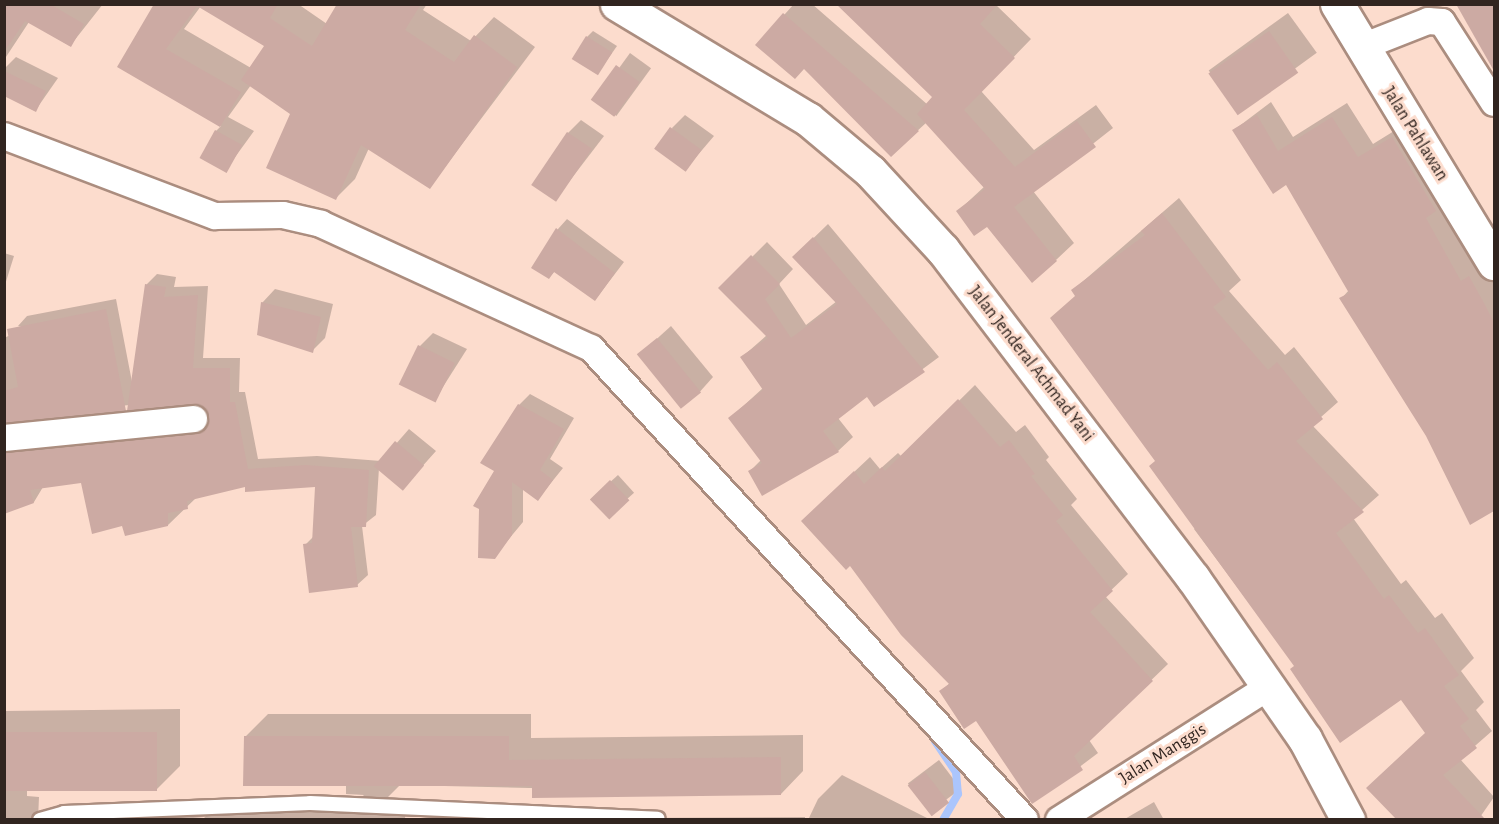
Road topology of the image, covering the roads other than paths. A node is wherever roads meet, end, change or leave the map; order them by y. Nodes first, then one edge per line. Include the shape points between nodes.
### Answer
1 (617, 4) edge
2 (1338, 4) edge
3 (1362, 47) junction
4 (1494, 103) edge
5 (4, 136) edge
6 (1494, 263) edge
7 (194, 419) dead end
8 (4, 438) edge
9 (1267, 688) junction
10 (40, 819) edge
11 (658, 819) edge
12 (1025, 819) edge
13 (1059, 819) edge
14 (1348, 819) edge

1 - 9 main road, Jalan Jenderal Achmad Yani via 808,119 870,171 943,250 1119,476
2 - 3 main road, Jalan Pahlawan
3 - 4 street via 1428,21 1442,22
3 - 6 main road, Jalan Pahlawan
5 - 12 street via 214,216 283,215 321,224 591,348
7 - 8 street
9 - 13 street, Jalan Manggis
9 - 14 main road, Jalan Jenderal Achmad Yani via 1305,738
10 - 11 lane via 64,813 310,803

